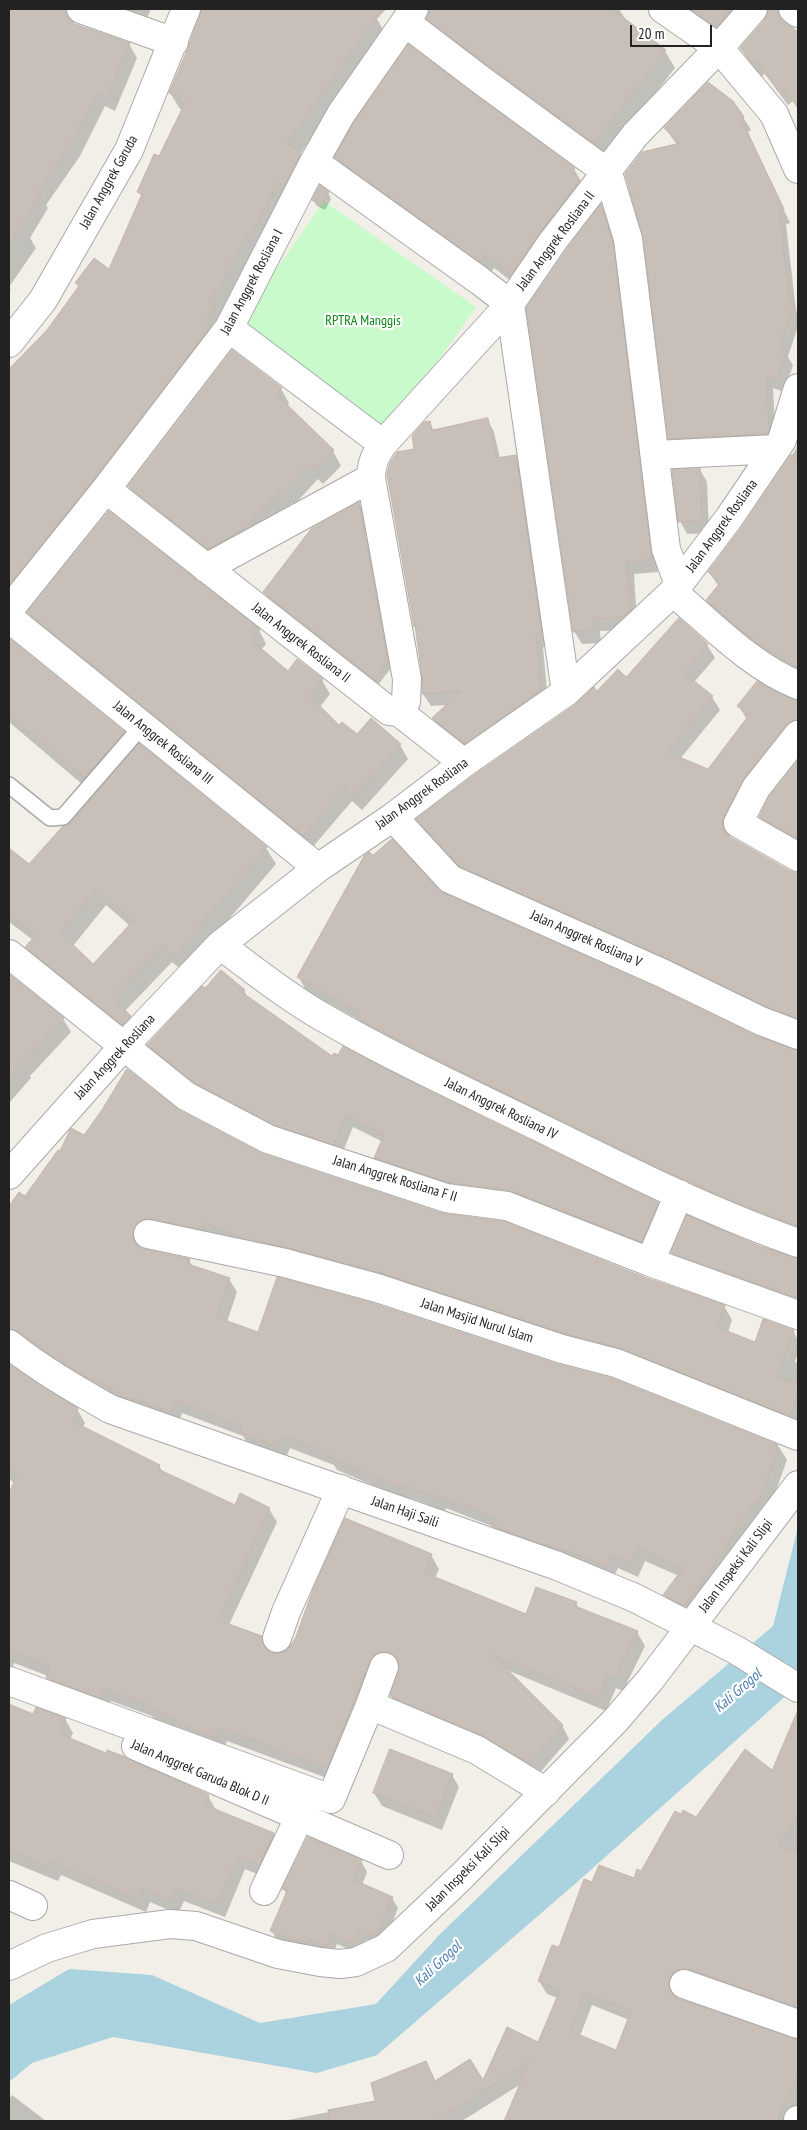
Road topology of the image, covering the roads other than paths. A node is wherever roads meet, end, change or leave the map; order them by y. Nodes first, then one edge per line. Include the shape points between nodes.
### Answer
1 (81, 9) edge
2 (186, 9) edge
3 (664, 9) edge
4 (753, 9) edge
5 (793, 9) edge
6 (798, 13) edge
7 (410, 15) edge
8 (174, 42) junction
9 (719, 48) junction
10 (314, 162) junction
11 (798, 169) edge
12 (608, 173) junction
13 (510, 304) junction
14 (229, 328) junction
15 (9, 343) edge
16 (798, 388) edge
17 (383, 444) junction
18 (785, 445) edge
19 (656, 455) junction
20 (371, 478) junction
21 (106, 489) junction
22 (206, 568) junction
23 (676, 588) junction
24 (9, 610) edge
25 (9, 618) edge
26 (798, 685) edge
27 (566, 692) junction
28 (399, 712) junction
29 (142, 726) junction
30 (798, 735) edge
31 (464, 763) junction
32 (9, 785) edge
33 (393, 817) junction
34 (798, 856) edge
35 (318, 868) junction
36 (220, 945) junction
37 (9, 954) edge
38 (798, 1035) edge
39 (123, 1047) junction
40 (9, 1175) edge
41 (679, 1194) junction
42 (148, 1234) dead end
43 (798, 1243) edge
44 (650, 1262) junction
45 (798, 1315) edge
46 (9, 1344) edge
47 (798, 1436) edge
48 (798, 1485) edge
49 (341, 1489) junction
50 (691, 1626) junction
51 (277, 1638) dead end
52 (384, 1667) dead end
53 (9, 1681) edge
54 (798, 1688) edge
55 (9, 1696) edge
56 (370, 1705) junction
57 (546, 1792) junction
58 (300, 1816) junction
59 (389, 1855) dead end
60 (264, 1891) dead end
61 (9, 1966) edge
62 (684, 1984) dead end
63 (798, 2024) edge

1 - 8 street
2 - 8 street, Jalan Anggrek Garuda
3 - 9 street
4 - 9 street, Jalan Anggrek Rosliana II
5 - 6 street
7 - 10 street, Jalan Anggrek Rosliana I via 342,114
7 - 12 street via 481,80
8 - 15 street, Jalan Anggrek Garuda via 129,150 43,300
9 - 11 street via 774,114
9 - 12 street, Jalan Anggrek Rosliana II via 635,135
10 - 13 street
10 - 14 street, Jalan Anggrek Rosliana I
12 - 13 street, Jalan Anggrek Rosliana II via 553,241
12 - 19 street via 628,239
13 - 17 street, Jalan Anggrek Rosliana II
13 - 27 street
14 - 17 street
14 - 21 street, Jalan Anggrek Rosliana I
16 - 18 street, Jalan Anggrek Rosliana
17 - 20 street, Jalan Anggrek Rosliana II via 371,466
18 - 19 street
18 - 23 street, Jalan Anggrek Rosliana
19 - 23 street via 666,549
20 - 22 street
20 - 28 street, Jalan Anggrek Rosliana II via 407,679 406,702
21 - 22 street, Jalan Anggrek Rosliana II
21 - 24 street, Jalan Anggrek Rosliana I
22 - 28 street, Jalan Anggrek Rosliana II via 389,712
23 - 26 street via 726,637 773,673
23 - 27 street, Jalan Anggrek Rosliana
25 - 29 street, Jalan Anggrek Rosliana III
27 - 31 street, Jalan Anggrek Rosliana
28 - 31 street, Jalan Anggrek Rosliana II
29 - 32 lane via 63,817 50,818
29 - 35 street, Jalan Anggrek Rosliana III
30 - 34 street via 756,788 738,822
31 - 33 street, Jalan Anggrek Rosliana
33 - 35 street, Jalan Anggrek Rosliana
33 - 38 street, Jalan Anggrek Rosliana V via 450,879
35 - 36 street, Jalan Anggrek Rosliana
36 - 39 street, Jalan Anggrek Rosliana
36 - 41 street, Jalan Anggrek Rosliana IV via 325,1019
37 - 39 street, Jalan Anggrek Rosliana F II
39 - 40 street, Jalan Anggrek Rosliana
39 - 44 street, Jalan Anggrek Rosliana F II via 186,1096 268,1139 446,1198 507,1206
41 - 43 street, Jalan Anggrek Rosliana IV
41 - 44 street
42 - 47 street, Jalan Masjid Nurul Islam via 285,1263 377,1288 562,1349 616,1363
44 - 45 street, Jalan Anggrek Rosliana F II
46 - 49 street, Jalan Haji Saili via 24,1357 110,1409
48 - 50 street, Jalan Inspeksi Kali Slipi
49 - 50 street, Jalan Haji Saili via 555,1565 635,1598
49 - 51 street
50 - 54 street, Jalan Haji Saili
50 - 57 street, Jalan Inspeksi Kali Slipi via 615,1721
52 - 56 street
53 - 56 street via 330,1799
55 - 58 street, Jalan Anggrek Garuda Blok D II via 99,1730
56 - 57 street via 477,1750
57 - 61 street, Jalan Inspeksi Kali Slipi via 386,1948 356,1962 320,1962 278,1954 196,1926 170,1924 93,1934 47,1948
58 - 59 street, Jalan Anggrek Garuda Blok D II
58 - 60 street
62 - 63 street

